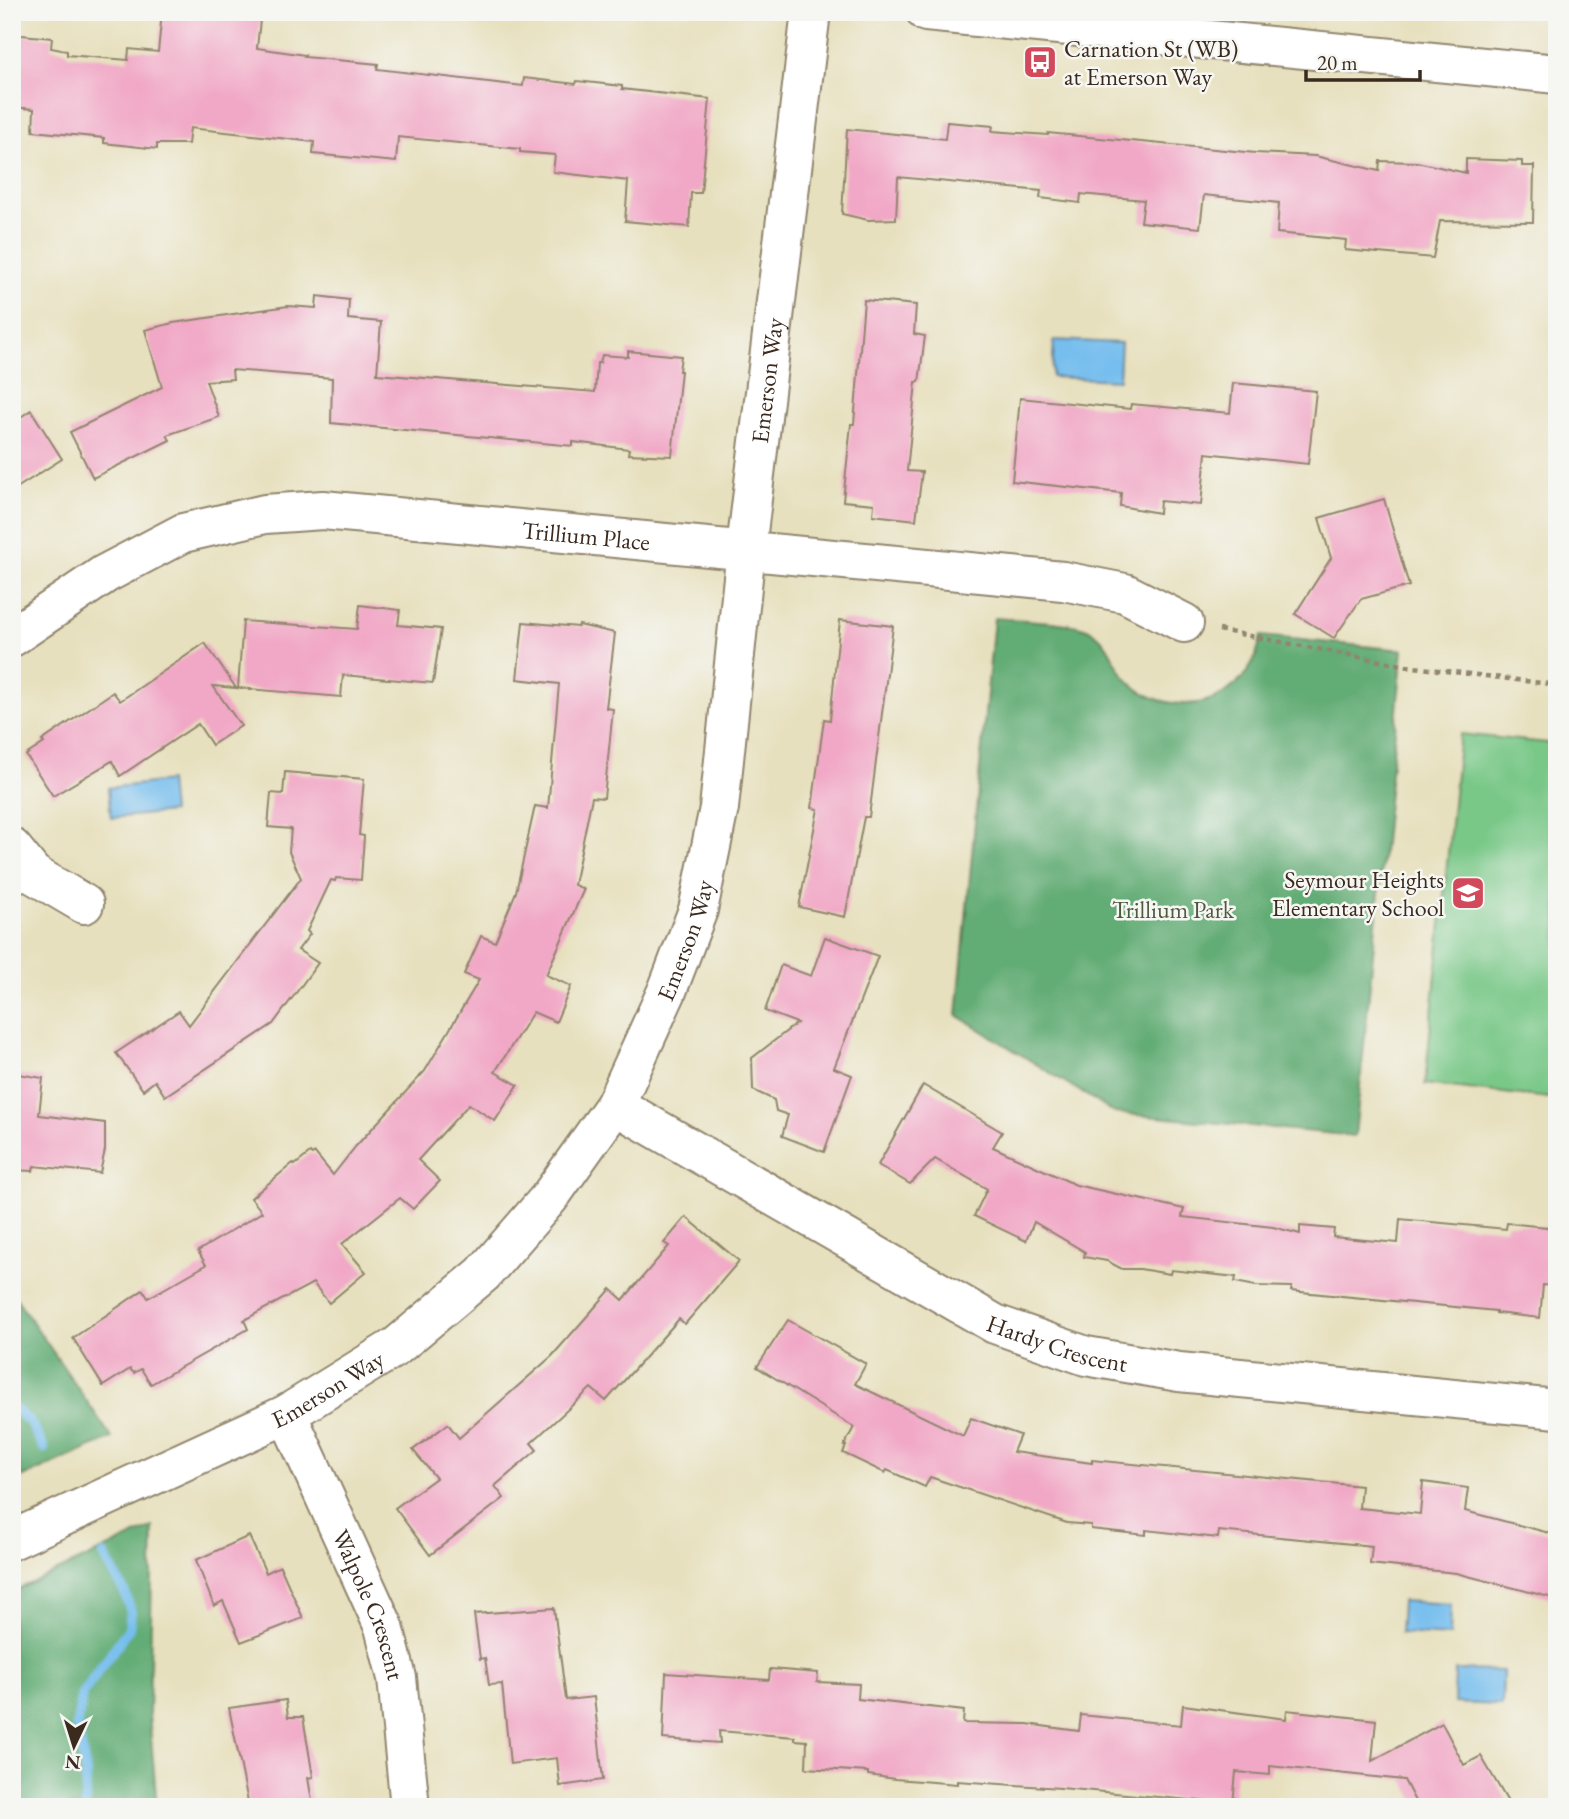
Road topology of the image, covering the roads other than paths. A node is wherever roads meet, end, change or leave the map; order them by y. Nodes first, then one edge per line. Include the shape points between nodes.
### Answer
1 (811, 12) edge
2 (926, 12) edge
3 (1557, 74) edge
4 (746, 549) junction
5 (1184, 623) road end
6 (12, 637) edge
7 (12, 848) edge
8 (84, 904) dead end
9 (615, 1105) junction
10 (1557, 1409) edge
11 (287, 1414) junction
12 (12, 1540) edge
13 (410, 1807) edge

1 - 4 street, Emerson Way
2 - 3 street
4 - 5 street, Trillium Place via 1063,581 1125,593
4 - 6 street, Trillium Place via 323,510 265,514 183,533 105,574
4 - 9 street, Emerson Way via 719,808 698,910
7 - 8 street via 33,874
9 - 10 street, Hardy Crescent via 995,1324 1086,1356 1179,1372
9 - 11 street, Emerson Way via 549,1198 482,1274 397,1346
11 - 12 street, Emerson Way
11 - 13 street, Walpole Crescent via 384,1627 397,1678

